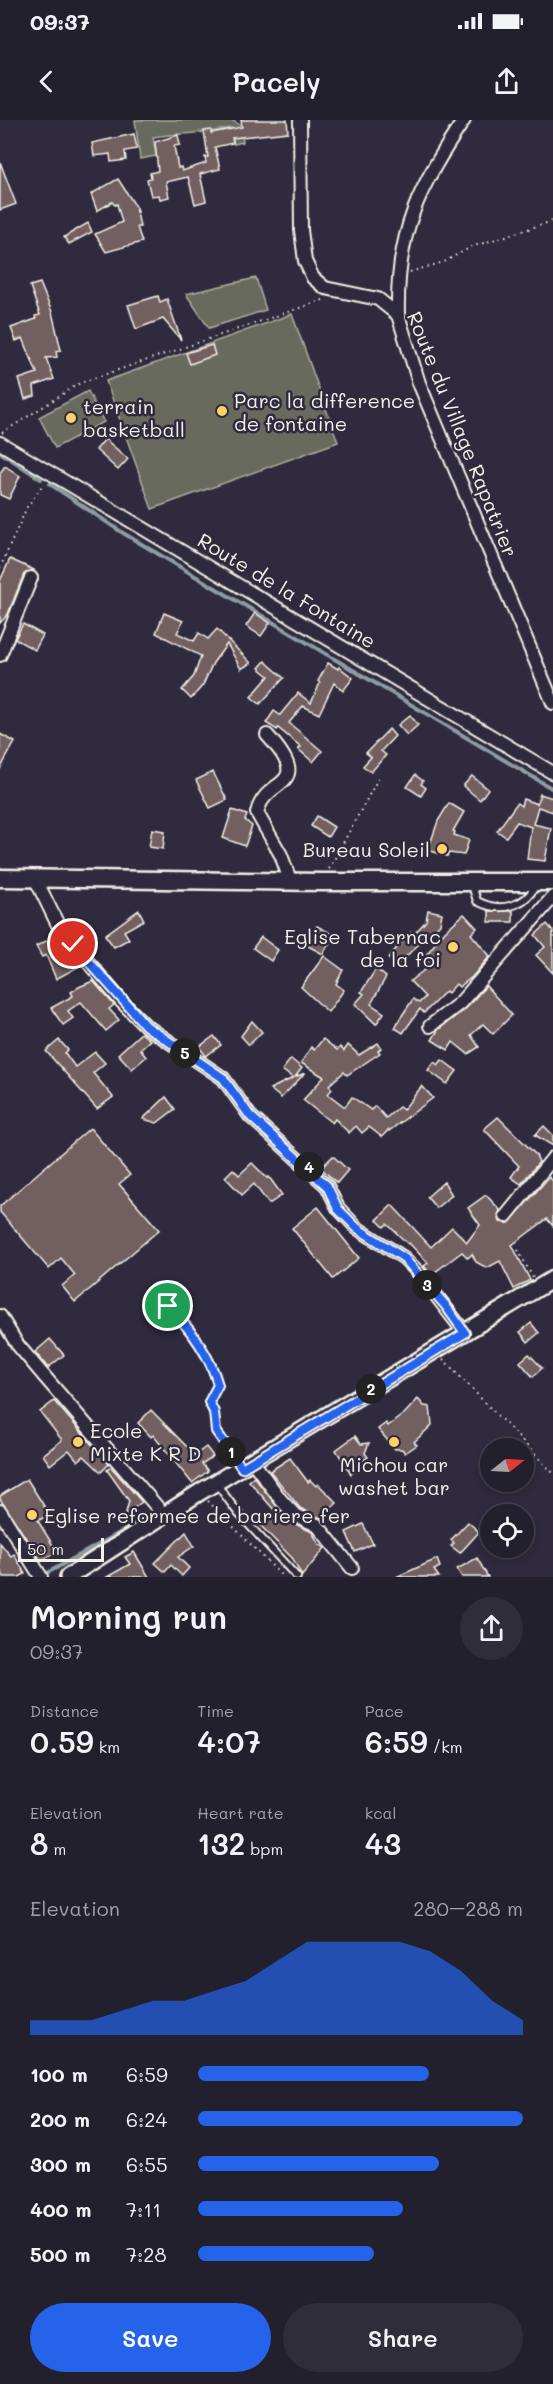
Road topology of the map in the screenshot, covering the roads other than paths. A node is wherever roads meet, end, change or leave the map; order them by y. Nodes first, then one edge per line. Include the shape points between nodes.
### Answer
1 (300, 120) edge
2 (464, 120) edge
3 (398, 315) junction
4 (0, 443) edge
5 (31, 578) dead end
6 (0, 655) edge
7 (553, 703) edge
8 (267, 735) dead end
9 (553, 773) edge
10 (0, 878) edge
11 (36, 878) junction
12 (290, 880) junction
13 (471, 882) junction
14 (545, 882) edge
15 (553, 897) edge
16 (430, 1026) dead end
17 (553, 1158) edge
18 (506, 1216) dead end
19 (553, 1279) edge
20 (0, 1316) edge
21 (465, 1333) junction
22 (248, 1465) junction
23 (216, 1483) junction
24 (0, 1511) edge
25 (164, 1515) junction
26 (352, 1568) dead end
27 (40, 1577) edge
28 (68, 1577) edge
29 (297, 1577) edge

1 - 3 street, Route du Village Rapatrier via 302,230 305,261 313,278 325,288 378,298
2 - 3 street via 423,184 405,230 397,279
3 - 7 street, Route du Village Rapatrier via 419,383
4 - 9 street, Route de la Fontaine
5 - 6 street
8 - 12 street via 283,753 288,770 286,779 262,801 256,813 281,855
10 - 11 main road
11 - 12 main road
11 - 21 street via 60,929 122,1002 146,1026 223,1078 250,1116 327,1186 338,1209 357,1228 418,1272
12 - 13 main road
13 - 14 main road
13 - 14 lane via 477,901 494,907 518,905
15 - 16 street via 460,1003
17 - 18 street
19 - 21 street
20 - 25 street via 17,1344
21 - 22 street
22 - 23 street
22 - 26 street via 295,1515 317,1525
23 - 25 street
23 - 29 lane
24 - 27 street
25 - 28 street

